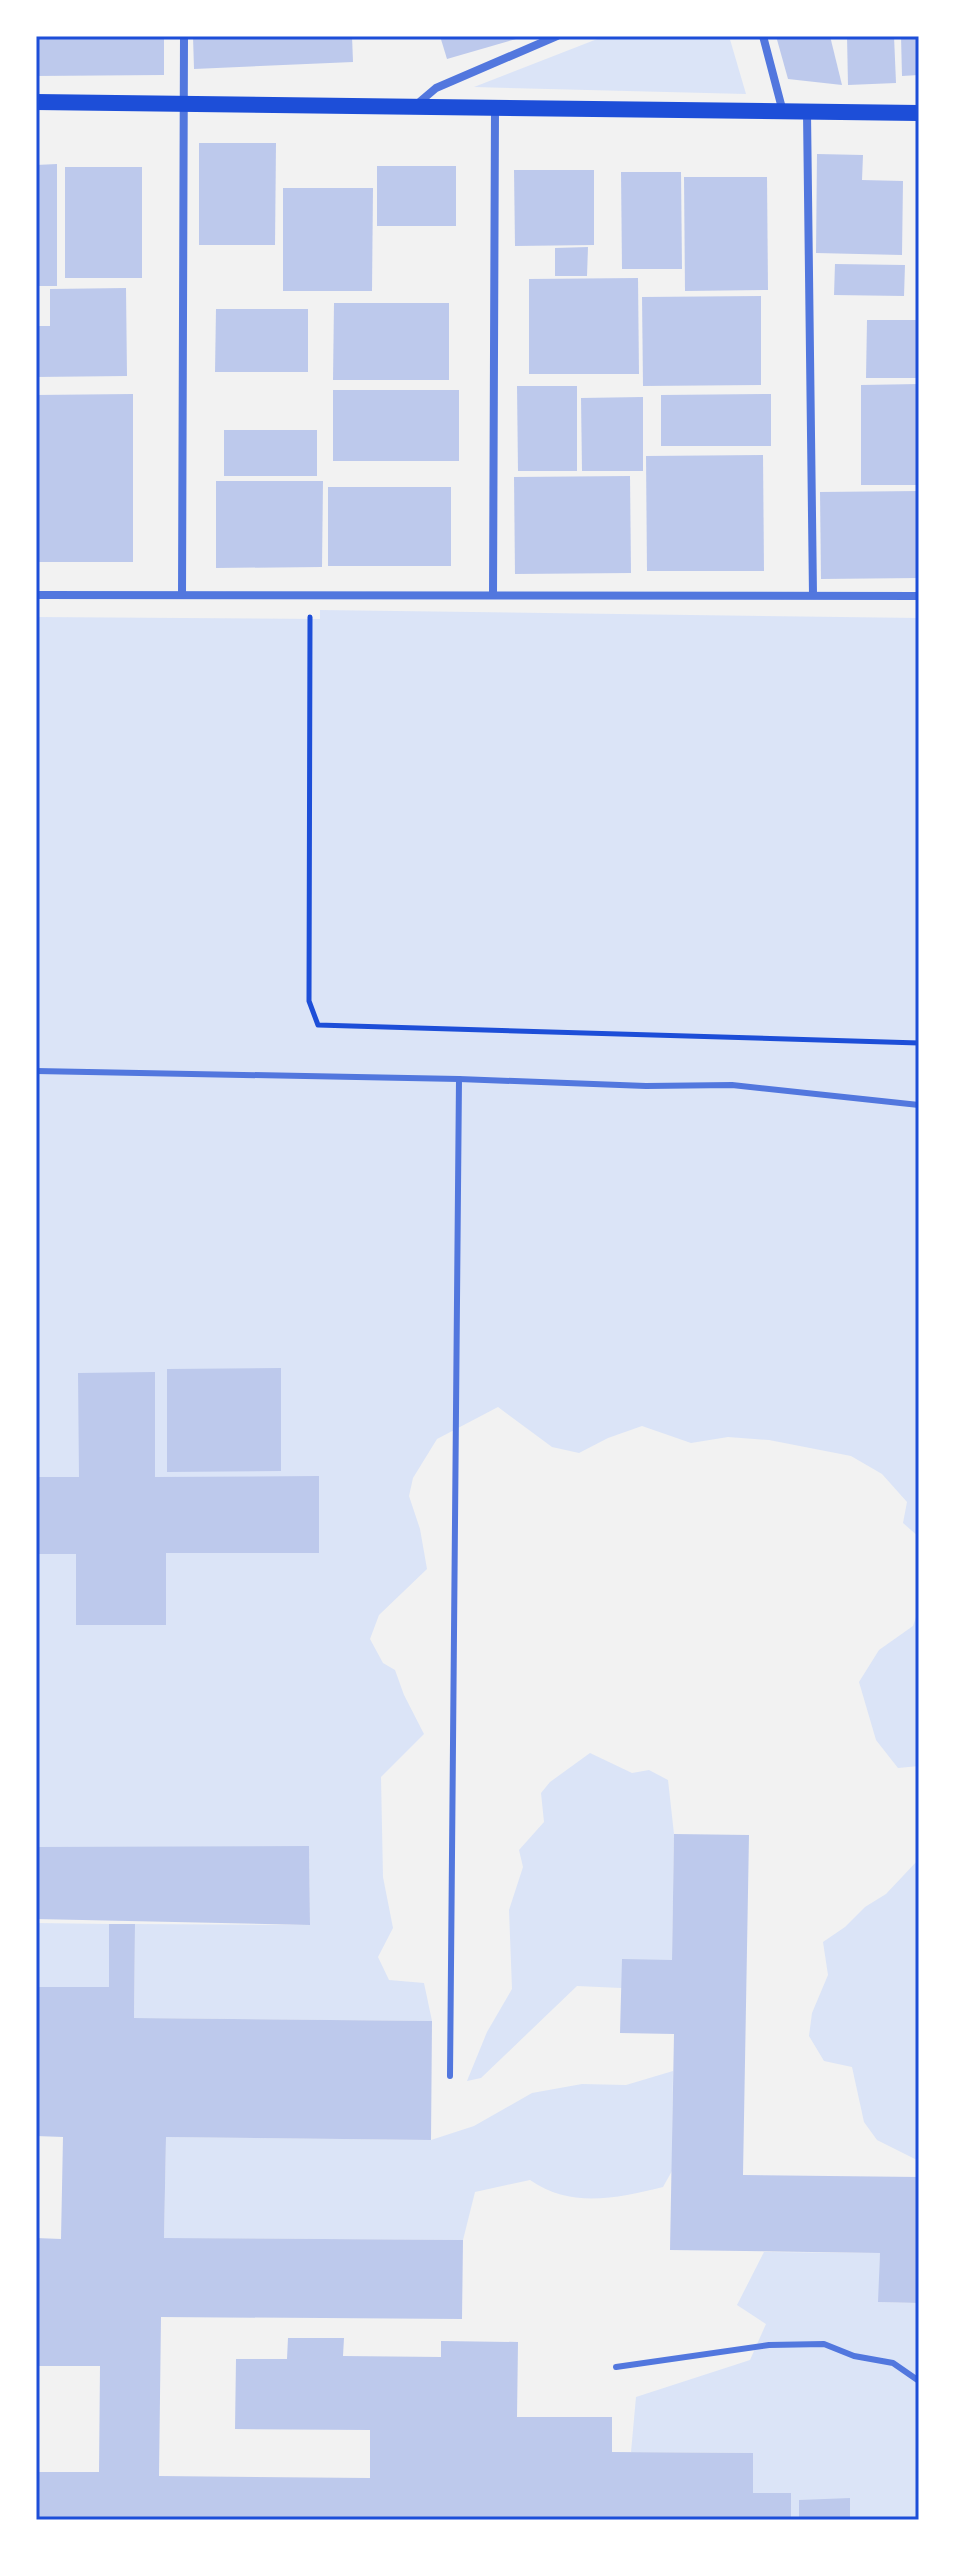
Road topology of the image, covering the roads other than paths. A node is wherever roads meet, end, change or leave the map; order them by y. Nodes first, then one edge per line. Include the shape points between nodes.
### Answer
1 (184, 36) edge
2 (554, 36) edge
3 (763, 36) edge
4 (36, 102) edge
5 (184, 104) junction
6 (413, 108) junction
7 (495, 109) junction
8 (783, 113) junction
9 (807, 113) junction
10 (919, 113) edge
11 (36, 595) edge
12 (182, 595) junction
13 (493, 595) junction
14 (813, 595) junction
15 (919, 596) edge
16 (36, 1071) edge
17 (459, 1079) junction
18 (919, 1105) edge
19 (450, 2076) dead end
20 (616, 2367) dead end
21 (919, 2381) edge

1 - 5 street
2 - 6 street via 436,88
3 - 8 street
4 - 5 main road
5 - 6 main road
5 - 12 street
6 - 7 main road
7 - 8 main road
7 - 13 street
8 - 9 main road
9 - 10 main road
9 - 14 street
11 - 12 street
12 - 13 street
13 - 14 street
14 - 15 street
16 - 17 lane
17 - 18 lane via 732,1085
17 - 19 lane
20 - 21 lane via 769,2345 824,2344 893,2363

